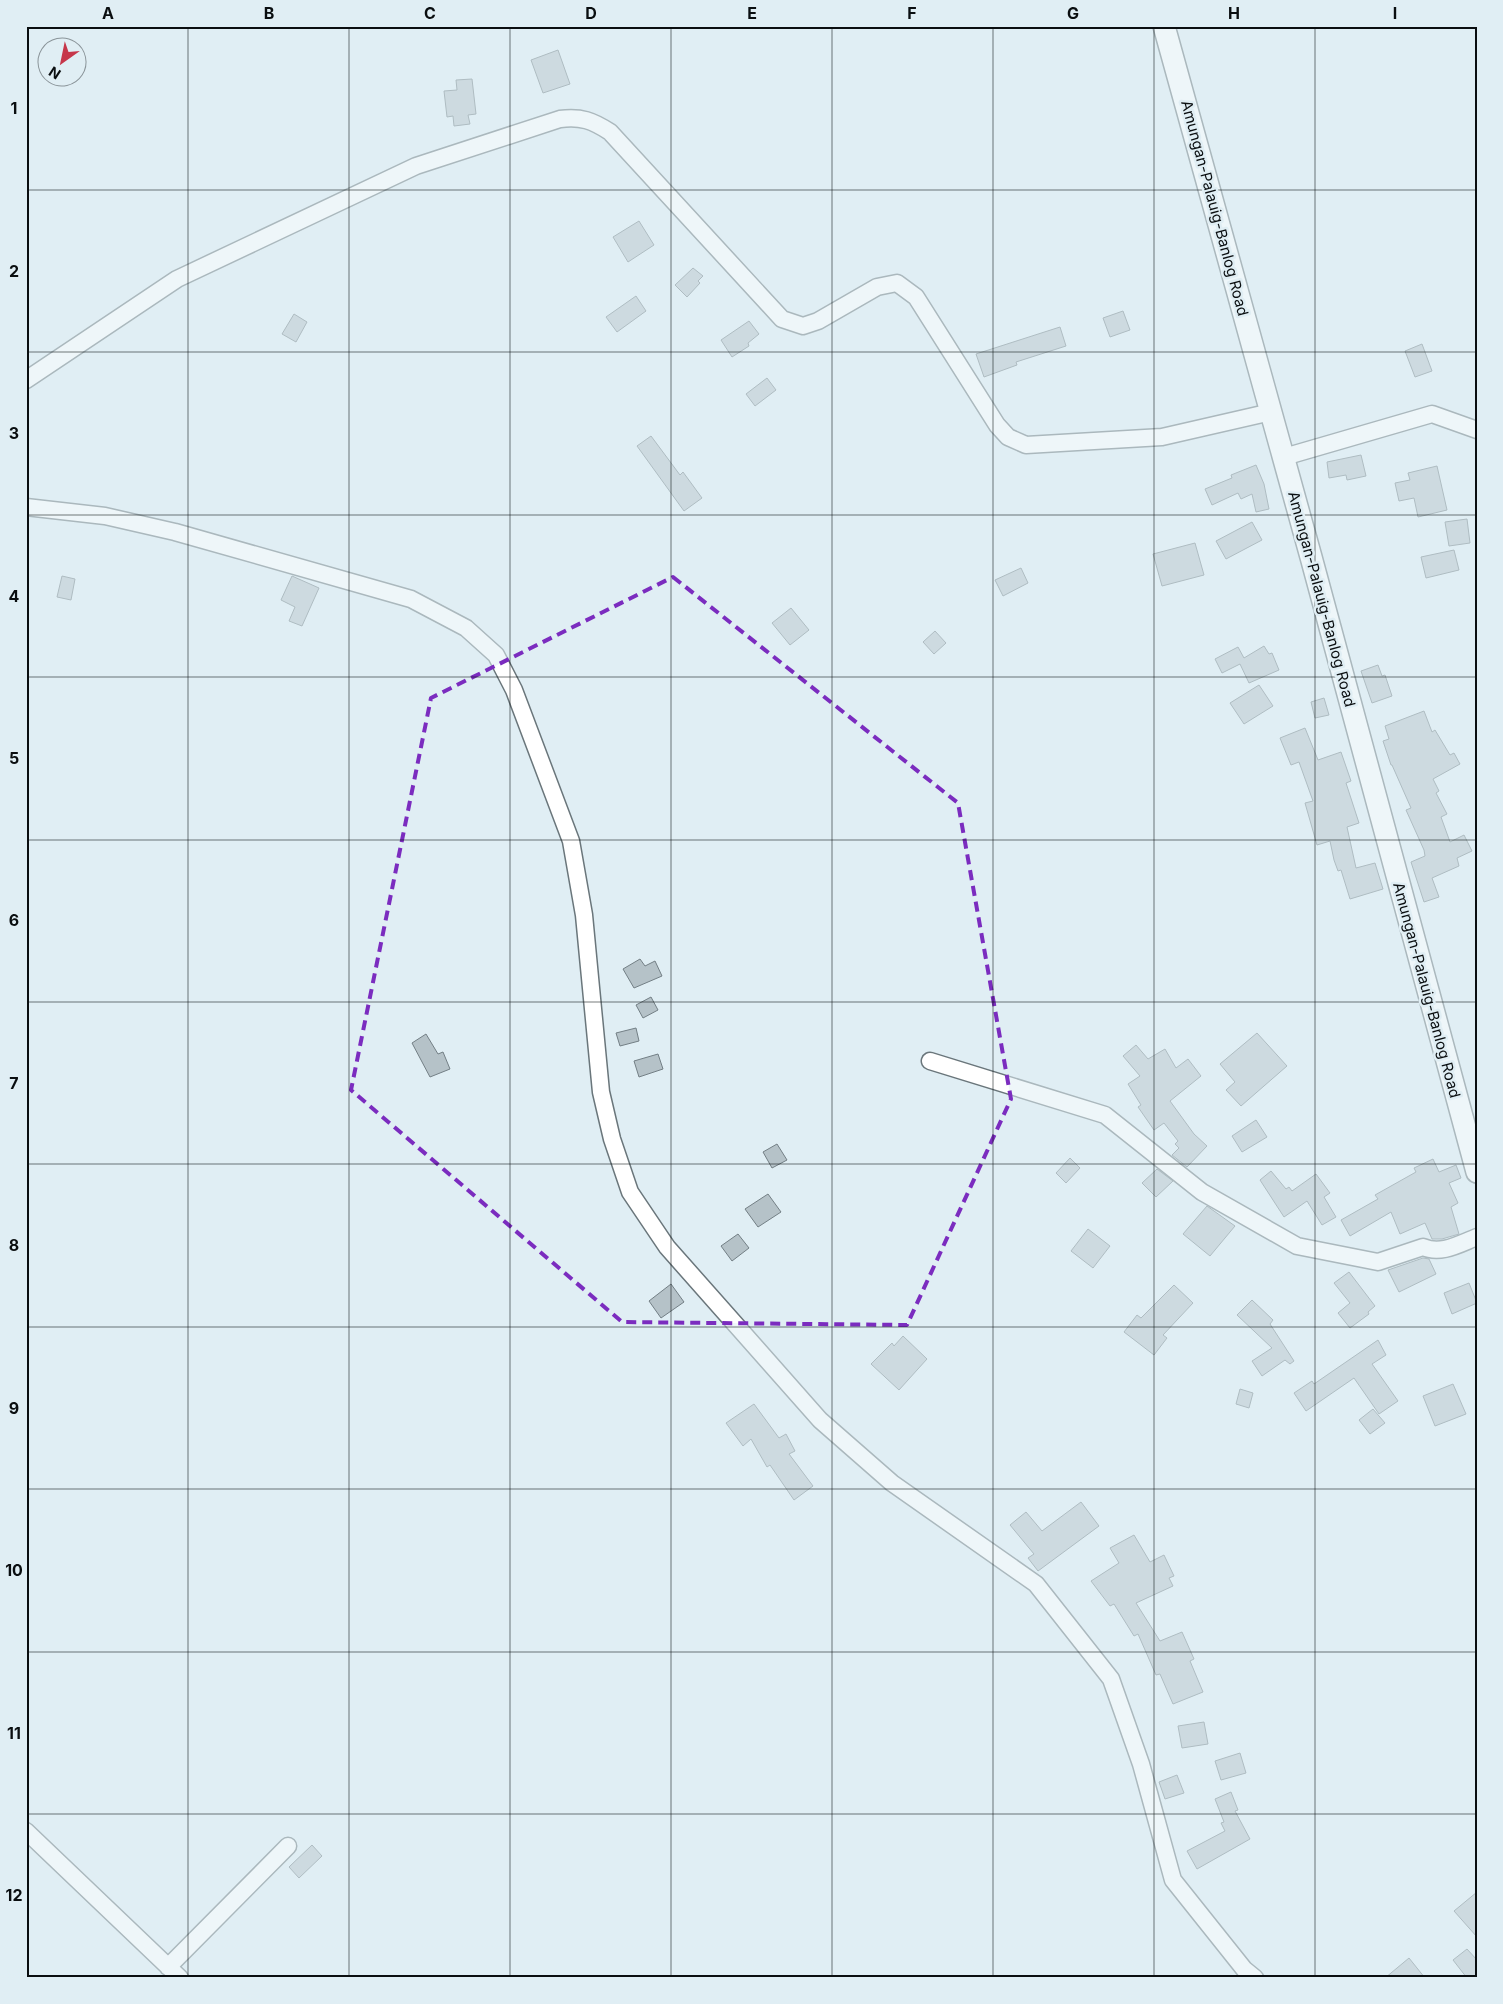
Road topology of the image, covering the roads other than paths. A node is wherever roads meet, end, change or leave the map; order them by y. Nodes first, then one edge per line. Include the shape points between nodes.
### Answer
1 (1164, 26) edge
2 (26, 380) edge
3 (1271, 412) junction
4 (1477, 430) edge
5 (1284, 457) junction
6 (26, 508) edge
7 (930, 1061) dead end
8 (1477, 1172) edge
9 (1477, 1237) edge
10 (26, 1831) edge
11 (288, 1846) dead end
12 (174, 1972) edge
13 (1255, 1978) edge

1 - 3 main road, Amungan-Palauig-Banlog Road
2 - 3 street via 177,279 416,166 560,119 575,117 593,121 610,132 782,320 803,326 818,321 877,287 897,284 916,297 997,425 1008,437 1026,445 1162,437
3 - 5 main road, Amungan-Palauig-Banlog Road
4 - 5 street via 1432,414
5 - 8 main road, Amungan-Palauig-Banlog Road
6 - 13 street via 105,516 176,532 411,599 466,628 496,656 514,690 571,841 584,915 601,1092 612,1139 630,1192 667,1248 820,1420 892,1483 1036,1584 1112,1679 1141,1764 1173,1880 1244,1969
7 - 9 street via 1105,1116 1202,1192 1297,1246 1378,1262 1423,1247 1432,1251 1448,1248
10 - 12 street
11 - 12 street

